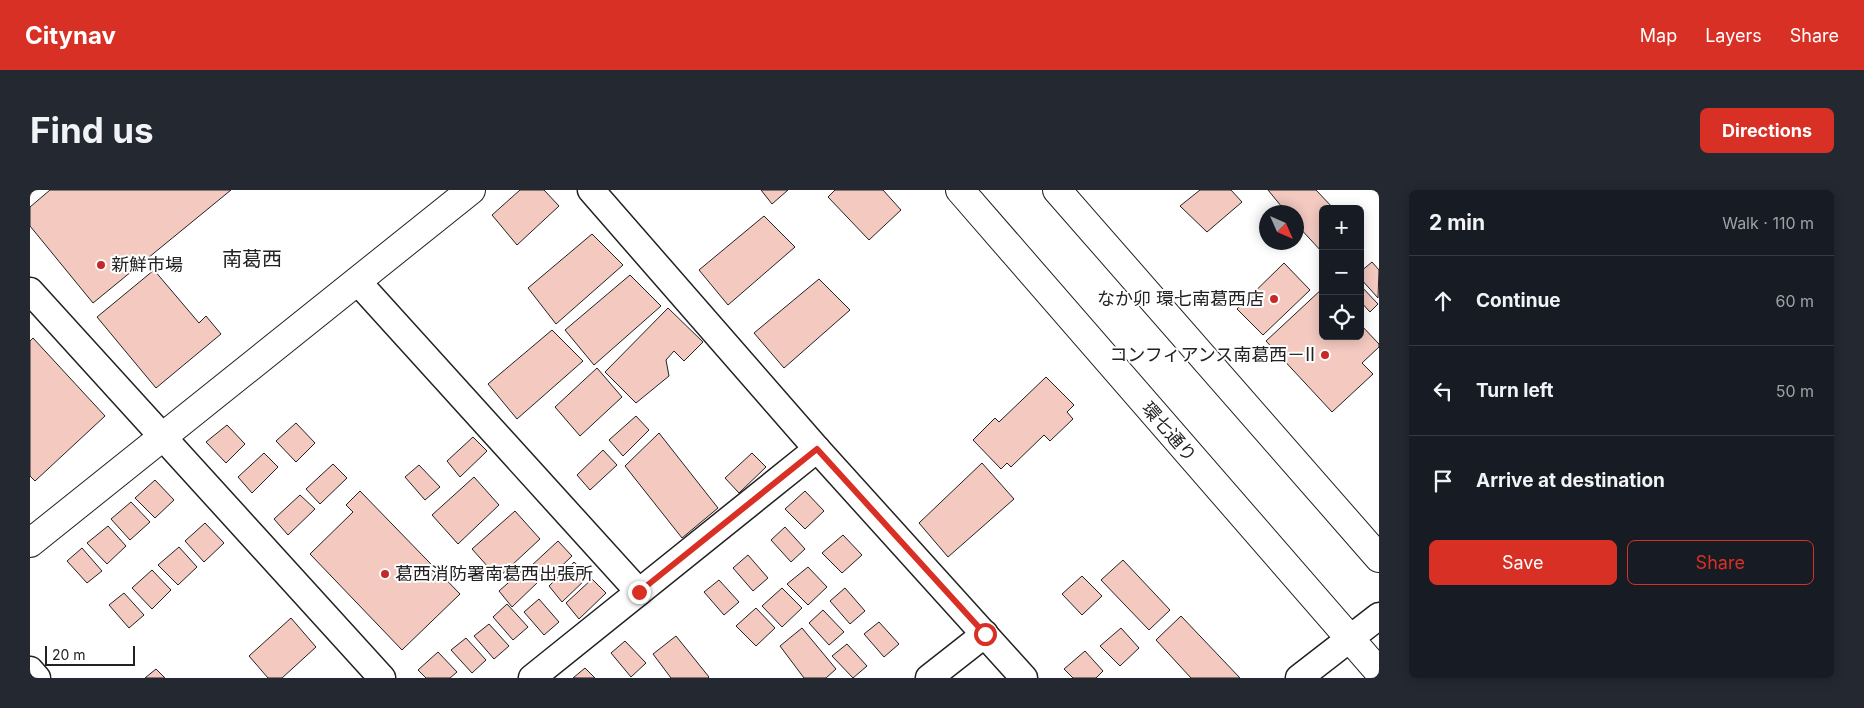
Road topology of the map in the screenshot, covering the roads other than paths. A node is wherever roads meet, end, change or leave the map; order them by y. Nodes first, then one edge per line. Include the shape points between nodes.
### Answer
1 (471, 190) edge
2 (591, 190) edge
3 (960, 190) edge
4 (1057, 190) edge
5 (357, 281) junction
6 (30, 291) edge
7 (163, 436) junction
8 (817, 449) junction
9 (30, 543) edge
10 (1379, 558) edge
11 (639, 592) junction
12 (1379, 616) edge
13 (985, 634) junction
14 (1350, 639) junction
15 (30, 670) edge
16 (1379, 672) edge
17 (37, 678) edge
18 (382, 678) edge
19 (532, 678) edge
20 (929, 678) edge
21 (1024, 678) edge
22 (1299, 678) edge

1 - 5 main road
2 - 8 street
3 - 14 main road, 環七通り
4 - 10 main road
5 - 7 main road
5 - 11 street
6 - 7 street
7 - 9 main road
7 - 18 street
8 - 11 street
8 - 13 street
11 - 19 street
12 - 14 street
13 - 20 street
13 - 21 street
14 - 16 main road, 環七通り
14 - 22 street
15 - 17 street

